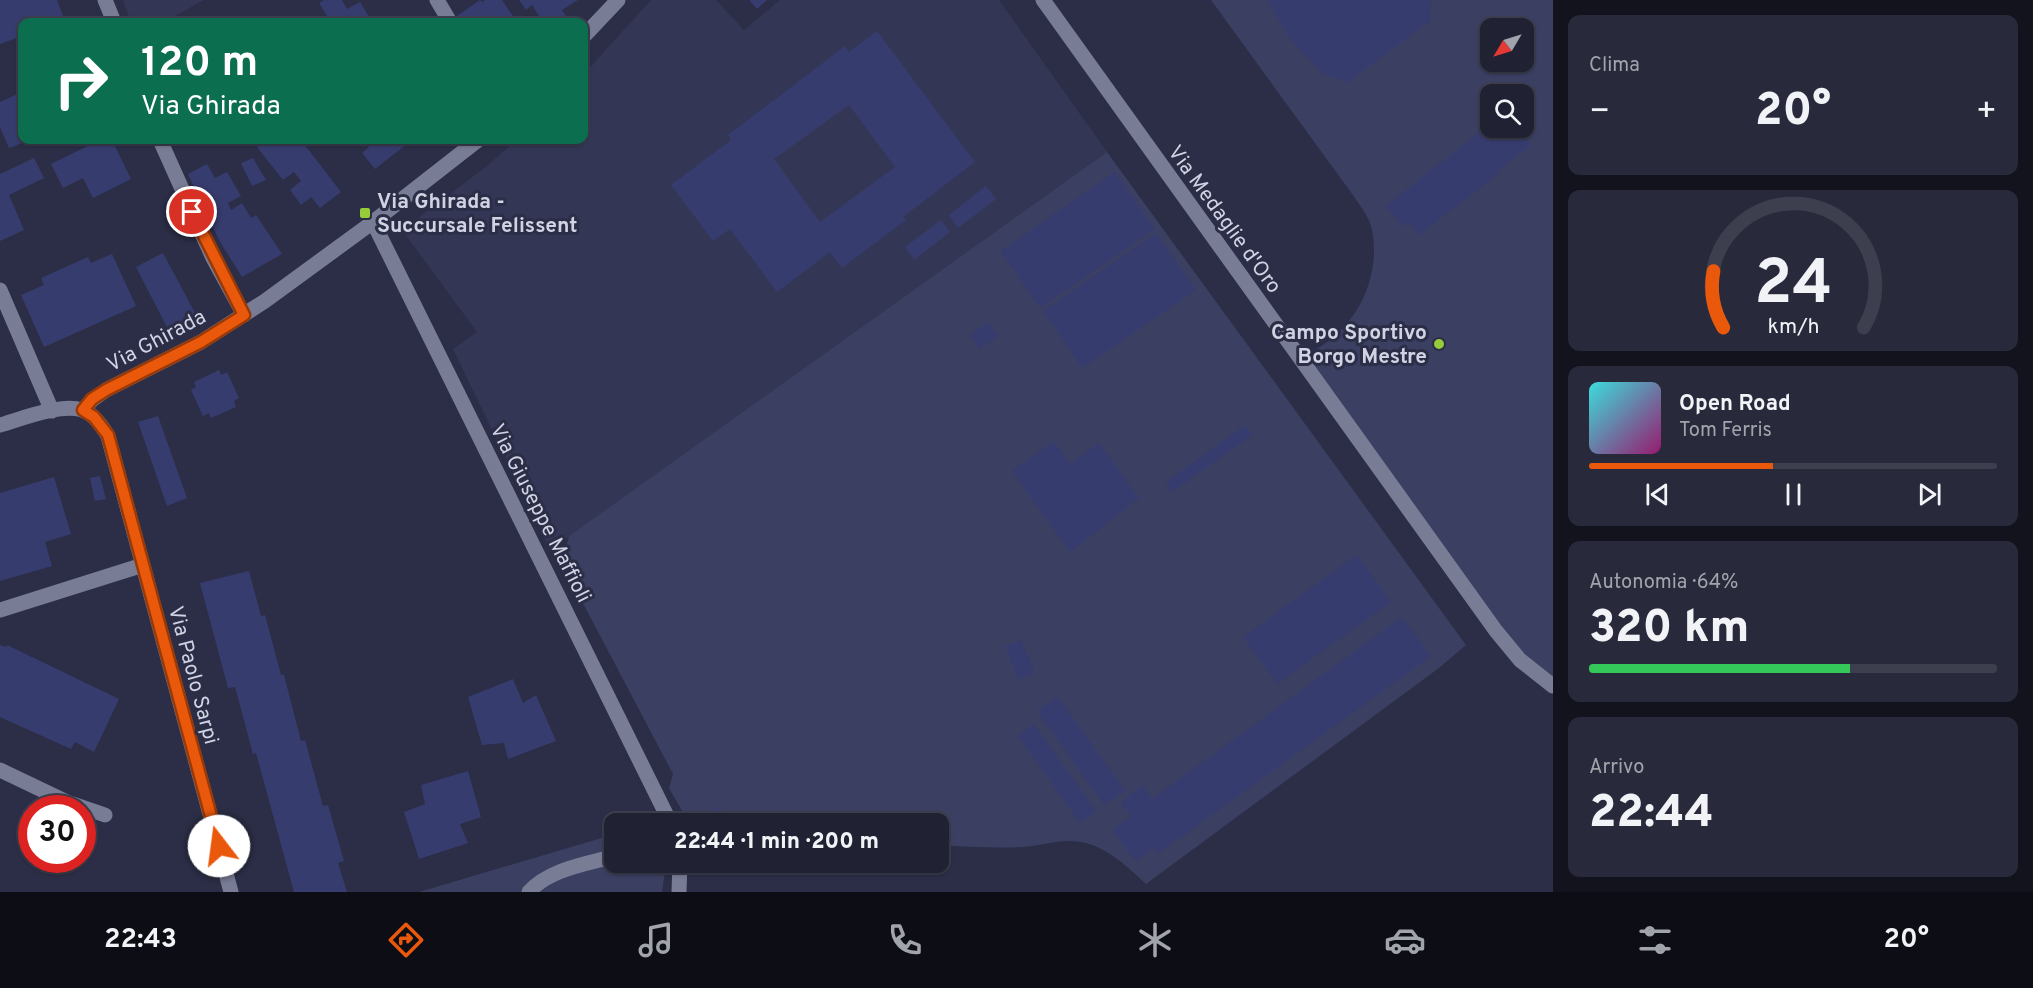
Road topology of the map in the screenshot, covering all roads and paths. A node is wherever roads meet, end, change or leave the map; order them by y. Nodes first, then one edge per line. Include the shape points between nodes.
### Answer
1 (105, 0) edge
2 (437, 0) edge
3 (618, 0) edge
4 (1043, 0) edge
5 (112, 18) edge
6 (448, 18) edge
7 (588, 32) edge
8 (162, 144) edge
9 (473, 144) edge
10 (372, 222) junction
11 (0, 290) edge
12 (244, 315) junction
13 (83, 410) junction
14 (52, 411) junction
15 (0, 425) edge
16 (143, 565) junction
17 (0, 610) edge
18 (1553, 686) edge
19 (0, 770) edge
20 (666, 813) edge
21 (105, 815) dead end
22 (604, 859) edge
23 (680, 873) edge
24 (231, 892) edge
25 (529, 892) edge
26 (679, 892) edge

1 - 5 street
2 - 6 street
3 - 7 street
4 - 18 street, Via Medaglie d'Oro via 1496,631 1520,660
8 - 12 street via 213,258
9 - 10 street, Via Ghirada
10 - 12 street, Via Ghirada
10 - 20 street, Via Giuseppe Maffioli
11 - 14 street
12 - 13 street, Via Ghirada via 201,342 106,390
13 - 14 street
13 - 16 street, Via Paolo Sarpi via 108,435
14 - 15 street
16 - 17 street
16 - 24 street, Via Paolo Sarpi
19 - 21 street via 67,802
22 - 25 street via 565,870
23 - 26 street

